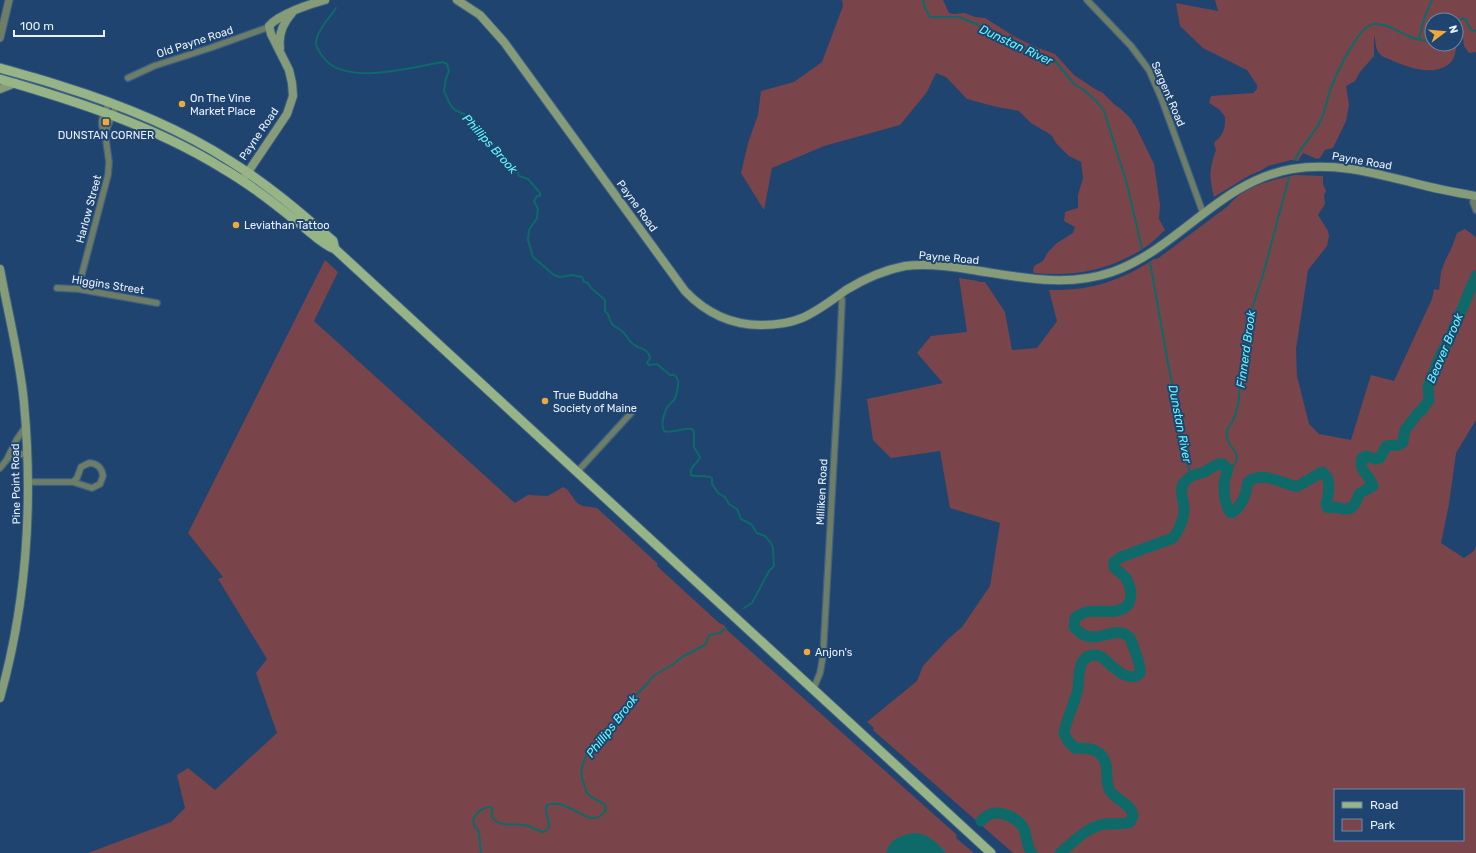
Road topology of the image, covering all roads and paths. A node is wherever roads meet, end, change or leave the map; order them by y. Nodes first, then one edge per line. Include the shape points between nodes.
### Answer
1 (9, 0) edge
2 (325, 0) edge
3 (457, 0) edge
4 (1087, 0) edge
5 (295, 10) junction
6 (269, 27) junction
7 (0, 38) edge
8 (281, 53) junction
9 (0, 68) edge
10 (128, 78) dead end
11 (0, 79) edge
12 (15, 83) junction
13 (0, 89) edge
14 (112, 104) junction
15 (108, 114) junction
16 (248, 172) junction
17 (242, 181) junction
18 (1476, 195) edge
19 (1476, 210) edge
20 (1203, 213) junction
21 (335, 249) junction
22 (0, 269) edge
23 (57, 288) dead end
24 (78, 289) junction
25 (840, 295) junction
26 (156, 304) dead end
27 (632, 412) dead end
28 (26, 426) junction
29 (27, 453) junction
30 (7, 459) junction
31 (0, 468) edge
32 (577, 472) junction
33 (28, 482) junction
34 (73, 482) junction
35 (813, 690) junction
36 (0, 698) edge
37 (991, 853) edge

1 - 7 street
2 - 5 main road
3 - 25 main road, Payne Road via 480,15 494,30 681,286 704,307 736,322 773,325 803,317
4 - 20 street, Sargent Road via 1131,46 1149,70
5 - 6 main road
5 - 8 main road, Payne Road via 280,33
6 - 8 main road, Payne Road via 270,34
6 - 10 street, Old Payne Road via 154,66
8 - 16 main road, Payne Road via 292,79 291,103 283,121
9 - 14 main road via 60,85
11 - 12 main road
12 - 13 main road
12 - 15 main road
14 - 15 street, Harlow Street
14 - 16 main road via 175,131
15 - 17 main road via 173,142
15 - 24 street, Harlow Street via 102,118 109,162 108,175
16 - 17 main road, Payne Road
16 - 21 main road via 301,212 333,241
17 - 21 main road
18 - 19 street via 1473,202
18 - 20 main road, Payne Road via 1428,187 1349,168 1309,166 1257,179 1232,192
20 - 25 main road, Payne Road via 1143,257 1102,275 1074,280 1045,280 953,267 918,265 884,272 861,281
21 - 32 main road
22 - 28 main road, Pine Point Road via 21,379
23 - 24 street, Higgins Street
24 - 26 street, Higgins Street
25 - 35 street, Milliken Road via 842,300 839,369 823,656
27 - 32 street
28 - 29 main road, Pine Point Road
28 - 30 street
29 - 30 street
29 - 33 main road, Pine Point Road
30 - 31 street
32 - 35 main road
33 - 34 street
33 - 36 main road, Pine Point Road via 26,547 21,595 14,640
34 - 34 street via 86,464 95,464 103,473 102,482 95,487 89,488
35 - 37 main road

